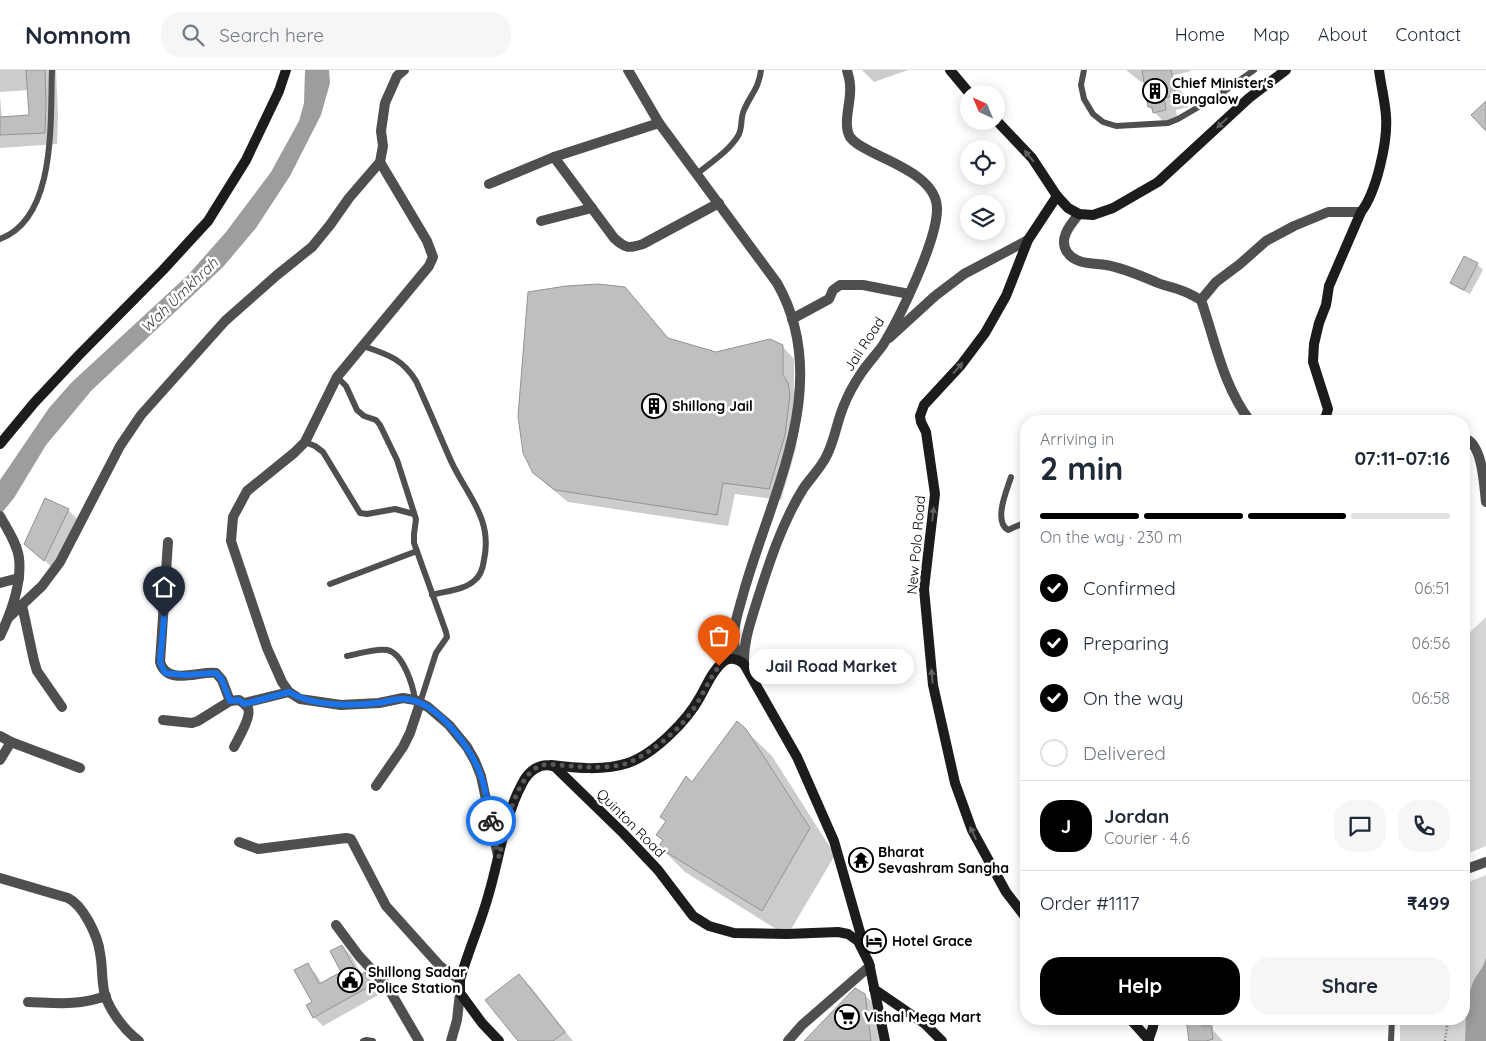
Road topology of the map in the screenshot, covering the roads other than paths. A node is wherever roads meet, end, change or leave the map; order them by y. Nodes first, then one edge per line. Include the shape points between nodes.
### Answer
1 (52, 70) edge
2 (286, 70) edge
3 (404, 70) edge
4 (628, 70) edge
5 (760, 70) edge
6 (847, 70) edge
7 (950, 70) edge
8 (1084, 70) edge
9 (1254, 70) edge
10 (1286, 70) edge
11 (1379, 70) edge
12 (962, 85) edge
13 (659, 123) junction
14 (1005, 130) edge
15 (554, 157) junction
16 (380, 162) junction
17 (697, 174) junction
18 (489, 184) dead end
19 (1057, 196) junction
20 (720, 203) junction
21 (592, 208) junction
22 (1361, 212) junction
23 (1079, 214) junction
24 (541, 221) dead end
25 (0, 239) edge
26 (1028, 240) junction
27 (909, 294) junction
28 (1201, 300) junction
29 (792, 319) junction
30 (883, 344) junction
31 (363, 346) junction
32 (337, 377) junction
33 (1246, 415) edge
34 (1326, 415) edge
35 (1470, 441) edge
36 (305, 442) junction
37 (0, 444) edge
38 (1012, 476) dead end
39 (1486, 502) edge
40 (414, 514) junction
41 (0, 516) edge
42 (1020, 525) edge
43 (168, 542) dead end
44 (417, 551) junction
45 (19, 578) junction
46 (0, 583) edge
47 (330, 584) dead end
48 (432, 595) junction
49 (22, 605) junction
50 (9, 617) junction
51 (0, 636) edge
52 (347, 656) dead end
53 (742, 662) junction
54 (289, 692) junction
55 (230, 701) junction
56 (417, 701) junction
57 (244, 704) junction
58 (62, 707) dead end
59 (163, 720) dead end
60 (0, 736) edge
61 (11, 742) junction
62 (234, 747) dead end
63 (0, 760) edge
64 (548, 764) junction
65 (80, 768) dead end
66 (376, 786) dead end
67 (239, 842) dead end
68 (499, 857) junction
69 (1486, 862) edge
70 (1470, 868) edge
71 (0, 878) edge
72 (1020, 910) edge
73 (336, 925) dead end
74 (869, 964) junction
75 (460, 980) junction
76 (874, 989) junction
77 (460, 993) junction
78 (106, 996) junction
79 (28, 1002) dead end
80 (1135, 1025) edge
81 (1153, 1025) edge
82 (1392, 1025) edge
83 (1148, 1040) edge
84 (139, 1041) edge
85 (363, 1041) edge
86 (373, 1041) edge
87 (419, 1041) edge
88 (451, 1041) edge
89 (500, 1041) edge
90 (788, 1041) edge
91 (885, 1041) edge
92 (942, 1041) edge
93 (1391, 1041) edge

1 - 25 lane via 43,187 24,222 12,235
2 - 37 street via 246,160 208,221 34,403
3 - 16 street via 397,76 385,103
4 - 13 street
5 - 17 lane via 756,90 743,112 738,137
6 - 27 street, Jail Road via 850,84 846,122 851,138 905,169 930,187 935,196 934,229
7 - 12 street
8 - 9 lane via 1081,86 1093,114 1116,126 1168,123 1178,119
10 -> 23 street via 1249,98 1158,182 1113,208 1093,216
11 - 22 street via 1386,116 1384,144 1378,174 1367,205
13 - 15 street
13 - 17 street
19 -> 14 street via 1032,158
15 - 18 street
15 - 21 street
16 - 31 street via 427,241 433,257
16 - 49 street via 312,247 226,321 140,416 120,446 60,562
17 - 20 street
19 - 23 street
19 - 26 street, New Polo Road
20 - 21 street via 632,248 624,247 614,238
20 - 29 street via 777,283
21 - 24 street
22 - 28 street via 1328,212 1266,241 1216,282
22 - 34 street via 1329,286 1314,344 1313,362 1328,408
23 - 28 street via 1066,230 1064,242 1071,256 1080,262 1108,265 1140,275
26 - 30 street via 964,274
72 -> 26 street, New Polo Road via 1006,892 972,830 955,782 933,685 924,589 935,494 926,432 920,416 924,405 986,333 1006,296
27 - 29 street via 840,284 829,299
27 - 30 street, Jail Road
28 - 33 street via 1224,373
29 - 53 street via 802,363 798,415 734,627 733,643
30 - 53 street, Jail Road via 852,388 843,405 828,455 804,488 786,522 770,559
31 - 32 street
31 - 48 lane via 392,357 409,370 484,524 485,557 476,580 466,587
32 - 36 street
32 - 40 lane via 346,386 357,410 380,425 398,460
35 - 39 street via 1483,467
36 - 40 lane via 323,452 360,513 395,509
36 - 54 street via 247,491 233,517 231,541 267,648
38 - 42 lane via 1001,513 1002,524 1008,530
40 - 44 lane
41 - 45 street via 19,558
43 - 55 street via 162,668 165,673 173,675 216,673
44 - 47 lane
44 - 48 lane
45 - 46 street
45 - 50 street
48 - 56 lane via 447,637 436,653
49 - 50 street
49 - 58 street via 37,671
50 - 51 street
52 - 56 lane via 378,650 394,653 411,682
53 - 64 street via 732,659 722,662 689,715 677,728 628,763 606,767
53 - 74 street via 797,757 834,841
54 - 56 street via 300,698 341,705 402,698
54 - 57 street
55 - 57 street via 239,700
55 - 59 street via 198,722
56 - 66 street via 410,733
56 - 68 street via 428,706 449,725 475,761
57 - 62 street via 248,707 248,719
60 - 61 street
61 - 63 street
61 - 65 street
64 - 68 street via 530,772 522,783
64 - 74 street, Quinton Road via 555,767 624,834 658,870 693,916 709,926 734,933 843,933 858,941
67 - 75 street via 258,849 351,839 386,906 440,966
68 - 75 street
69 - 70 street
71 - 78 street via 68,898 79,906 100,951
73 - 87 street via 387,986
74 - 76 street, Quinton Road
74 - 90 street
75 - 77 street
76 - 91 street, Quinton Road
76 - 92 street via 925,1024
77 - 88 street
77 - 89 street
78 - 79 street via 74,1004
78 - 84 street via 116,1015
80 - 83 street
81 - 83 street
82 - 93 lane
85 - 86 lane

